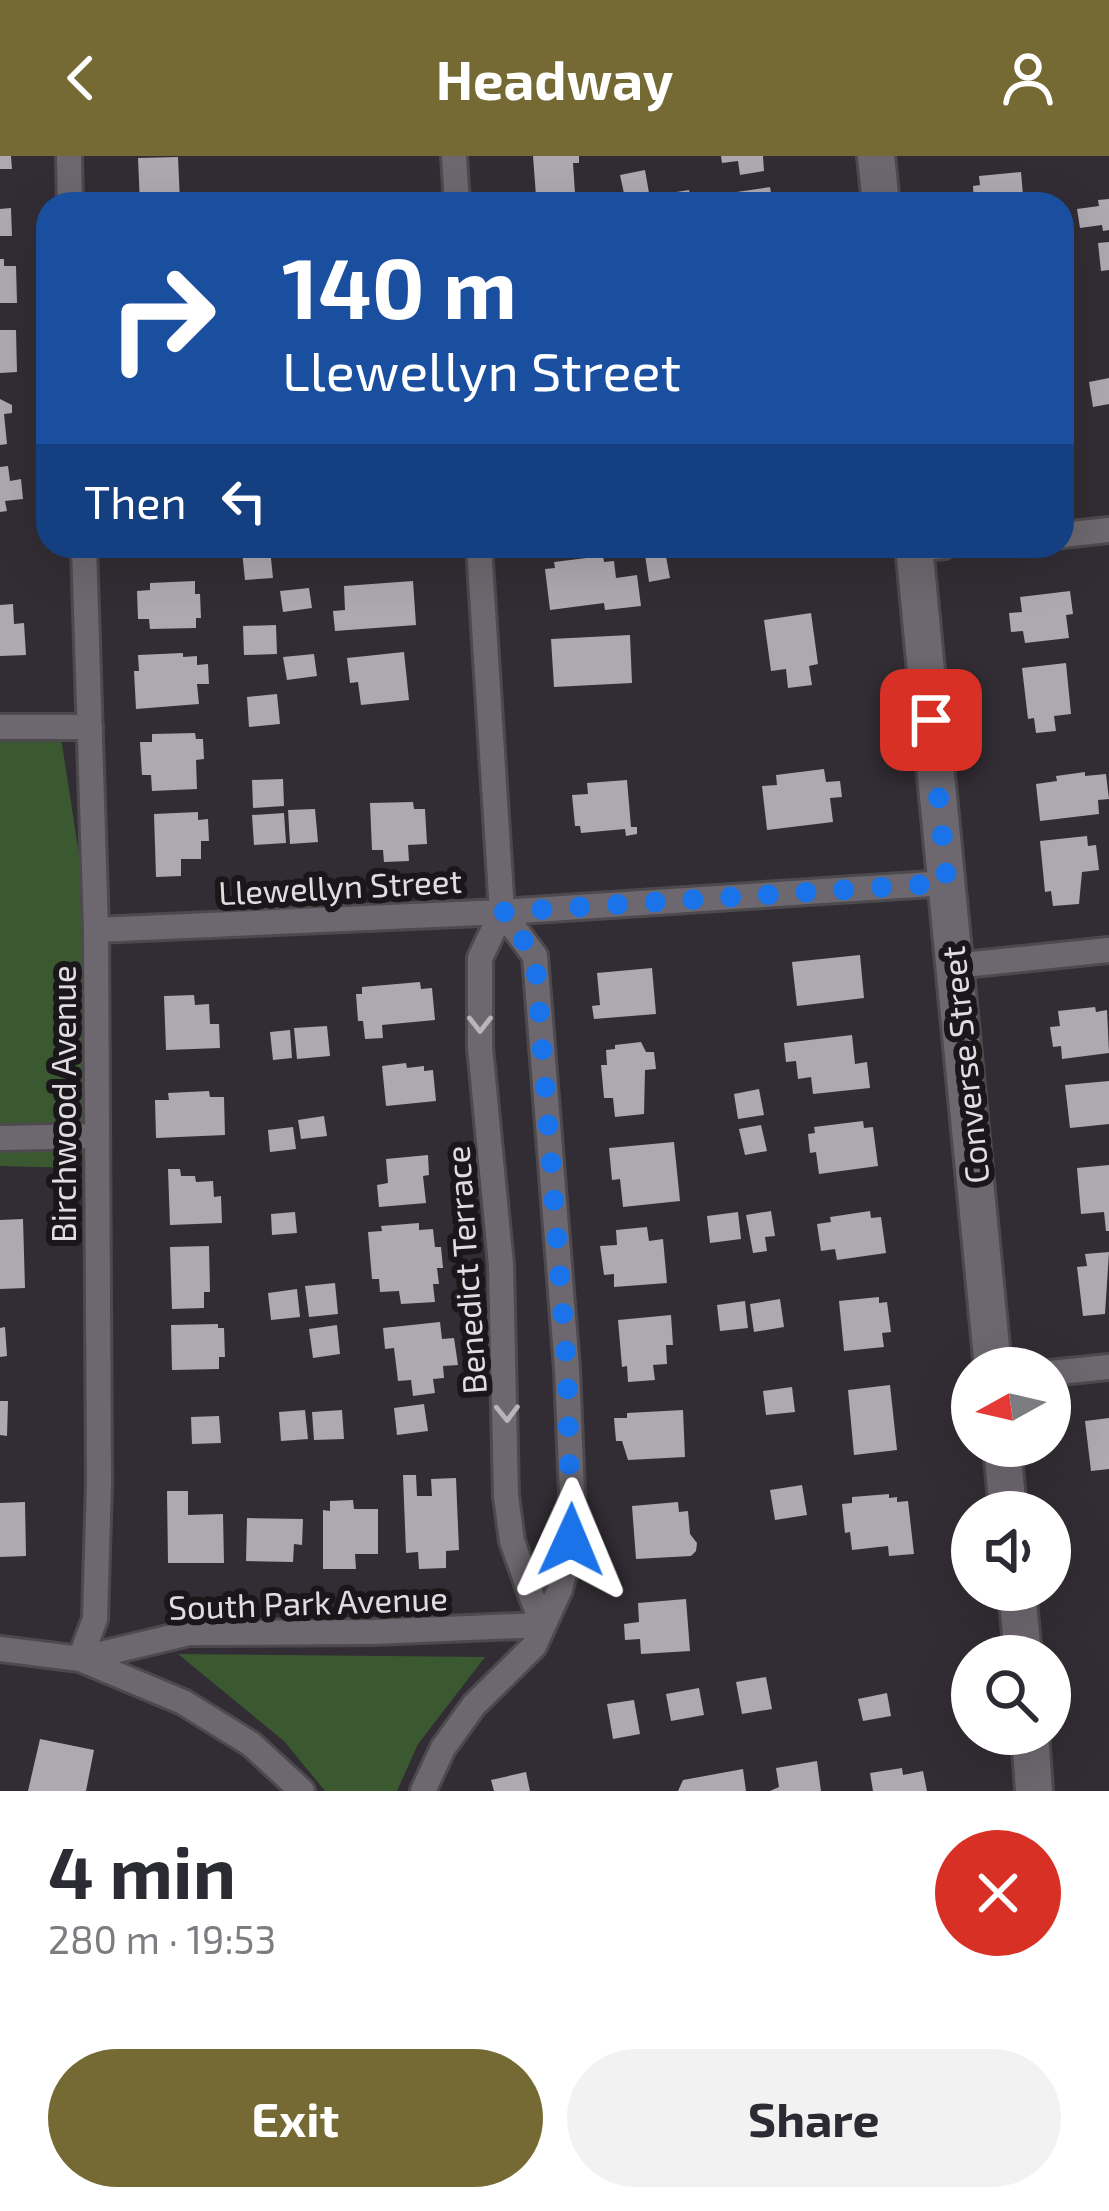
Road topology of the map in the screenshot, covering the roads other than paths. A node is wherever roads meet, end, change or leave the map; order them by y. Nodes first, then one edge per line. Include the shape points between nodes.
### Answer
1 (69, 156) edge
2 (454, 156) edge
3 (876, 156) edge
4 (70, 192) edge
5 (456, 192) edge
6 (880, 192) edge
7 (1109, 530) edge
8 (1074, 534) edge
9 (83, 558) edge
10 (480, 558) edge
11 (925, 558) edge
12 (90, 727) junction
13 (0, 728) edge
14 (947, 883) junction
15 (502, 912) junction
16 (96, 930) junction
17 (1109, 950) edge
18 (954, 966) junction
19 (97, 1136) junction
20 (0, 1138) edge
21 (991, 1347) edge
22 (1109, 1367) edge
23 (1071, 1371) edge
24 (542, 1624) junction
25 (0, 1649) edge
26 (80, 1659) junction
27 (1031, 1755) edge
28 (302, 1791) edge
29 (423, 1791) edge
30 (1034, 1791) edge

1 - 4 street
2 - 5 street
3 - 6 main road
7 - 8 street
9 - 12 street, Birchwood Avenue
10 - 15 street, Benedict Terrace
11 - 14 main road, Converse Street
12 - 13 street
12 - 16 street, Birchwood Avenue
14 - 15 street, Llewellyn Street
14 - 18 main road, Converse Street
15 - 16 street, Llewellyn Street
15 -> 24 street, Benedict Terrace via 480,958 480,1047 501,1265 506,1496 512,1541
15 - 24 street via 535,956 567,1369 569,1555
16 - 19 street, Birchwood Avenue
17 - 18 street
18 - 21 main road, Converse Street
19 - 20 street
19 - 26 street, Birchwood Avenue via 96,1596
22 - 23 street
24 - 26 street, South Park Avenue via 189,1633
24 - 29 street via 535,1646 458,1726
25 - 26 street, South Park Avenue
26 - 28 street, South Park Avenue via 216,1720
27 - 30 main road

